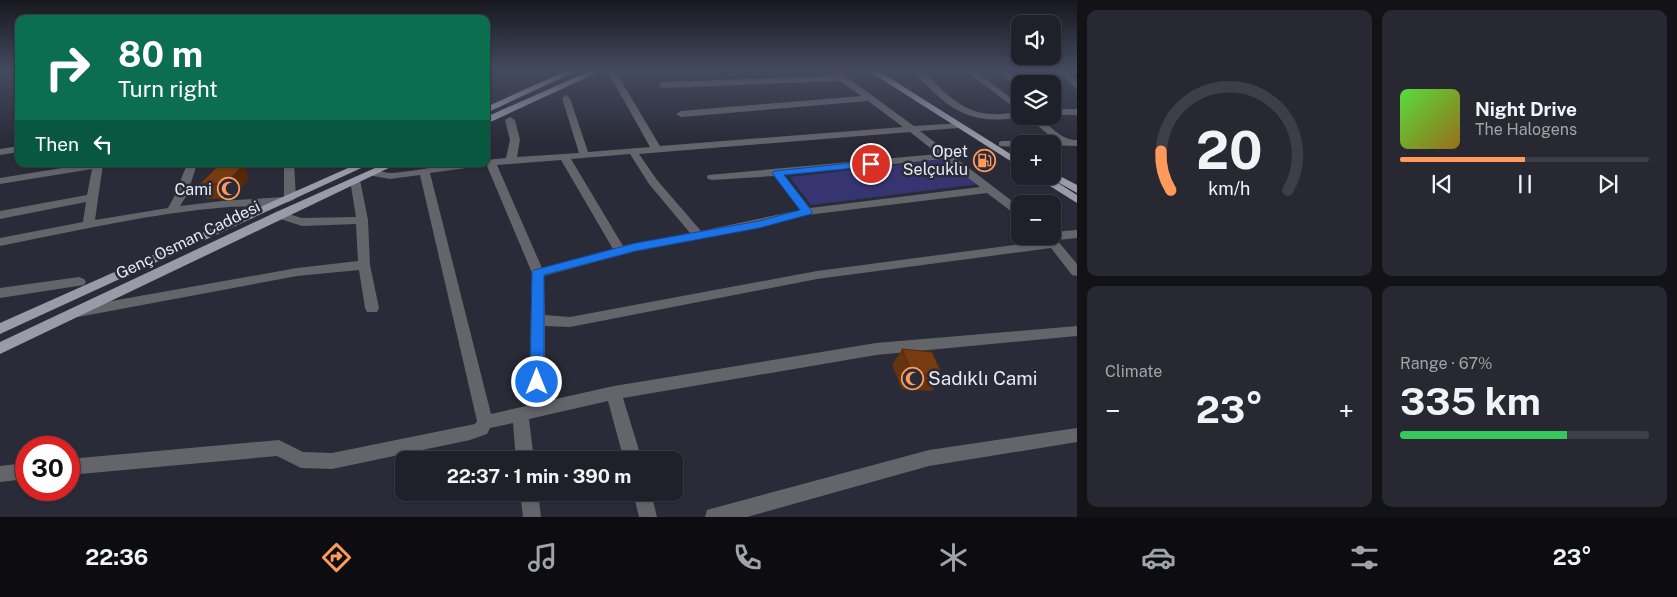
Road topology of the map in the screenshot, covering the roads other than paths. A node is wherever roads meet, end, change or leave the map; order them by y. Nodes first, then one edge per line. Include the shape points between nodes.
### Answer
1 (521, 94) edge
2 (546, 94) edge
3 (625, 94) edge
4 (865, 94) edge
5 (909, 94) edge
6 (922, 94) edge
7 (943, 94) edge
8 (1000, 94) edge
9 (566, 98) dead end
10 (870, 98) junction
11 (1011, 102) edge
12 (490, 108) edge
13 (1061, 112) edge
14 (1077, 112) edge
15 (681, 114) dead end
16 (1011, 117) edge
17 (490, 119) edge
18 (510, 120) dead end
19 (958, 125) junction
20 (1042, 125) edge
21 (912, 129) junction
22 (1065, 142) junction
23 (1077, 143) edge
24 (1002, 144) junction
25 (656, 148) junction
26 (15, 150) edge
27 (632, 150) junction
28 (1011, 150) edge
29 (0, 152) edge
30 (584, 154) junction
31 (564, 156) junction
32 (946, 156) junction
33 (1011, 158) edge
34 (511, 161) junction
35 (490, 163) edge
36 (82, 167) edge
37 (97, 167) edge
38 (191, 167) edge
39 (289, 167) edge
40 (453, 167) edge
41 (490, 167) edge
42 (369, 168) edge
43 (424, 171) junction
44 (777, 173) junction
45 (712, 177) dead end
46 (356, 180) junction
47 (1061, 180) edge
48 (0, 182) edge
49 (1053, 185) edge
50 (1074, 186) edge
51 (989, 189) junction
52 (92, 197) junction
53 (288, 199) junction
54 (1077, 200) edge
55 (1011, 206) edge
56 (172, 212) junction
57 (807, 212) junction
58 (0, 215) edge
59 (278, 215) junction
60 (362, 220) junction
61 (88, 225) junction
62 (1077, 234) edge
63 (698, 235) junction
64 (1061, 237) edge
65 (0, 242) edge
66 (1011, 245) edge
67 (1054, 245) edge
68 (620, 251) junction
69 (364, 265) junction
70 (538, 272) junction
71 (1077, 272) edge
72 (79, 282) dead end
73 (0, 293) edge
74 (372, 308) dead end
75 (76, 312) junction
76 (537, 320) junction
77 (0, 329) edge
78 (1077, 331) edge
79 (0, 348) edge
80 (614, 393) junction
81 (526, 412) junction
82 (485, 422) junction
83 (1077, 435) edge
84 (525, 451) edge
85 (630, 451) edge
86 (80, 466) edge
87 (15, 473) edge
88 (0, 474) edge
89 (530, 501) edge
90 (644, 501) edge
91 (532, 517) edge
92 (648, 517) edge
93 (714, 517) edge

1 - 12 main road
2 - 17 main road
3 - 25 street
4 - 10 street
5 - 19 main road
6 - 24 main road
7 - 16 street via 969,114 983,119
8 - 11 street
9 - 30 street
10 - 15 street
10 - 21 street
13 - 14 street
18 - 34 street via 515,140
19 - 21 street
19 - 33 main road
20 - 22 street
21 - 25 street
21 - 32 street
22 - 23 street
22 - 24 street
24 - 28 main road
25 - 27 street
26 - 29 street
27 - 30 street
27 - 63 street via 653,182
30 - 31 street
31 - 34 street
31 - 68 street
32 - 44 street
32 - 51 street
34 - 35 street
36 - 48 street
37 - 52 street
38 - 56 street
39 - 53 street
40 - 43 street
41 - 70 street
42 - 43 street via 390,176
42 - 46 main road, Genç Osman Caddesi
42 - 53 main road, Genç Osman Caddesi
43 - 82 street
44 - 45 street
44 - 57 street
46 - 59 main road, Genç Osman Caddesi
46 - 60 street
47 - 50 main road
49 - 54 main road
51 - 55 street
51 - 57 street
52 - 58 street
52 - 61 street
53 - 56 street
53 - 77 main road, Genç Osman Caddesi
56 - 61 street
57 - 63 street
59 - 60 street via 302,222
59 - 75 main road, Genç Osman Caddesi
60 - 69 street
61 - 65 street
62 - 64 street
63 - 68 street
66 - 76 street via 817,275 570,322
67 - 71 street
68 - 70 street
69 - 74 street
69 - 75 street via 297,272
70 - 76 street
72 - 73 street
75 - 79 main road, Genç Osman Caddesi
76 - 81 street via 537,382
78 - 80 street via 876,349
80 - 81 street
80 - 85 street
81 - 82 street
81 - 84 street
82 - 86 street via 481,429 470,433 332,461 301,460 279,448
83 - 93 street via 929,458
87 - 88 street
89 - 91 street
90 - 92 street

